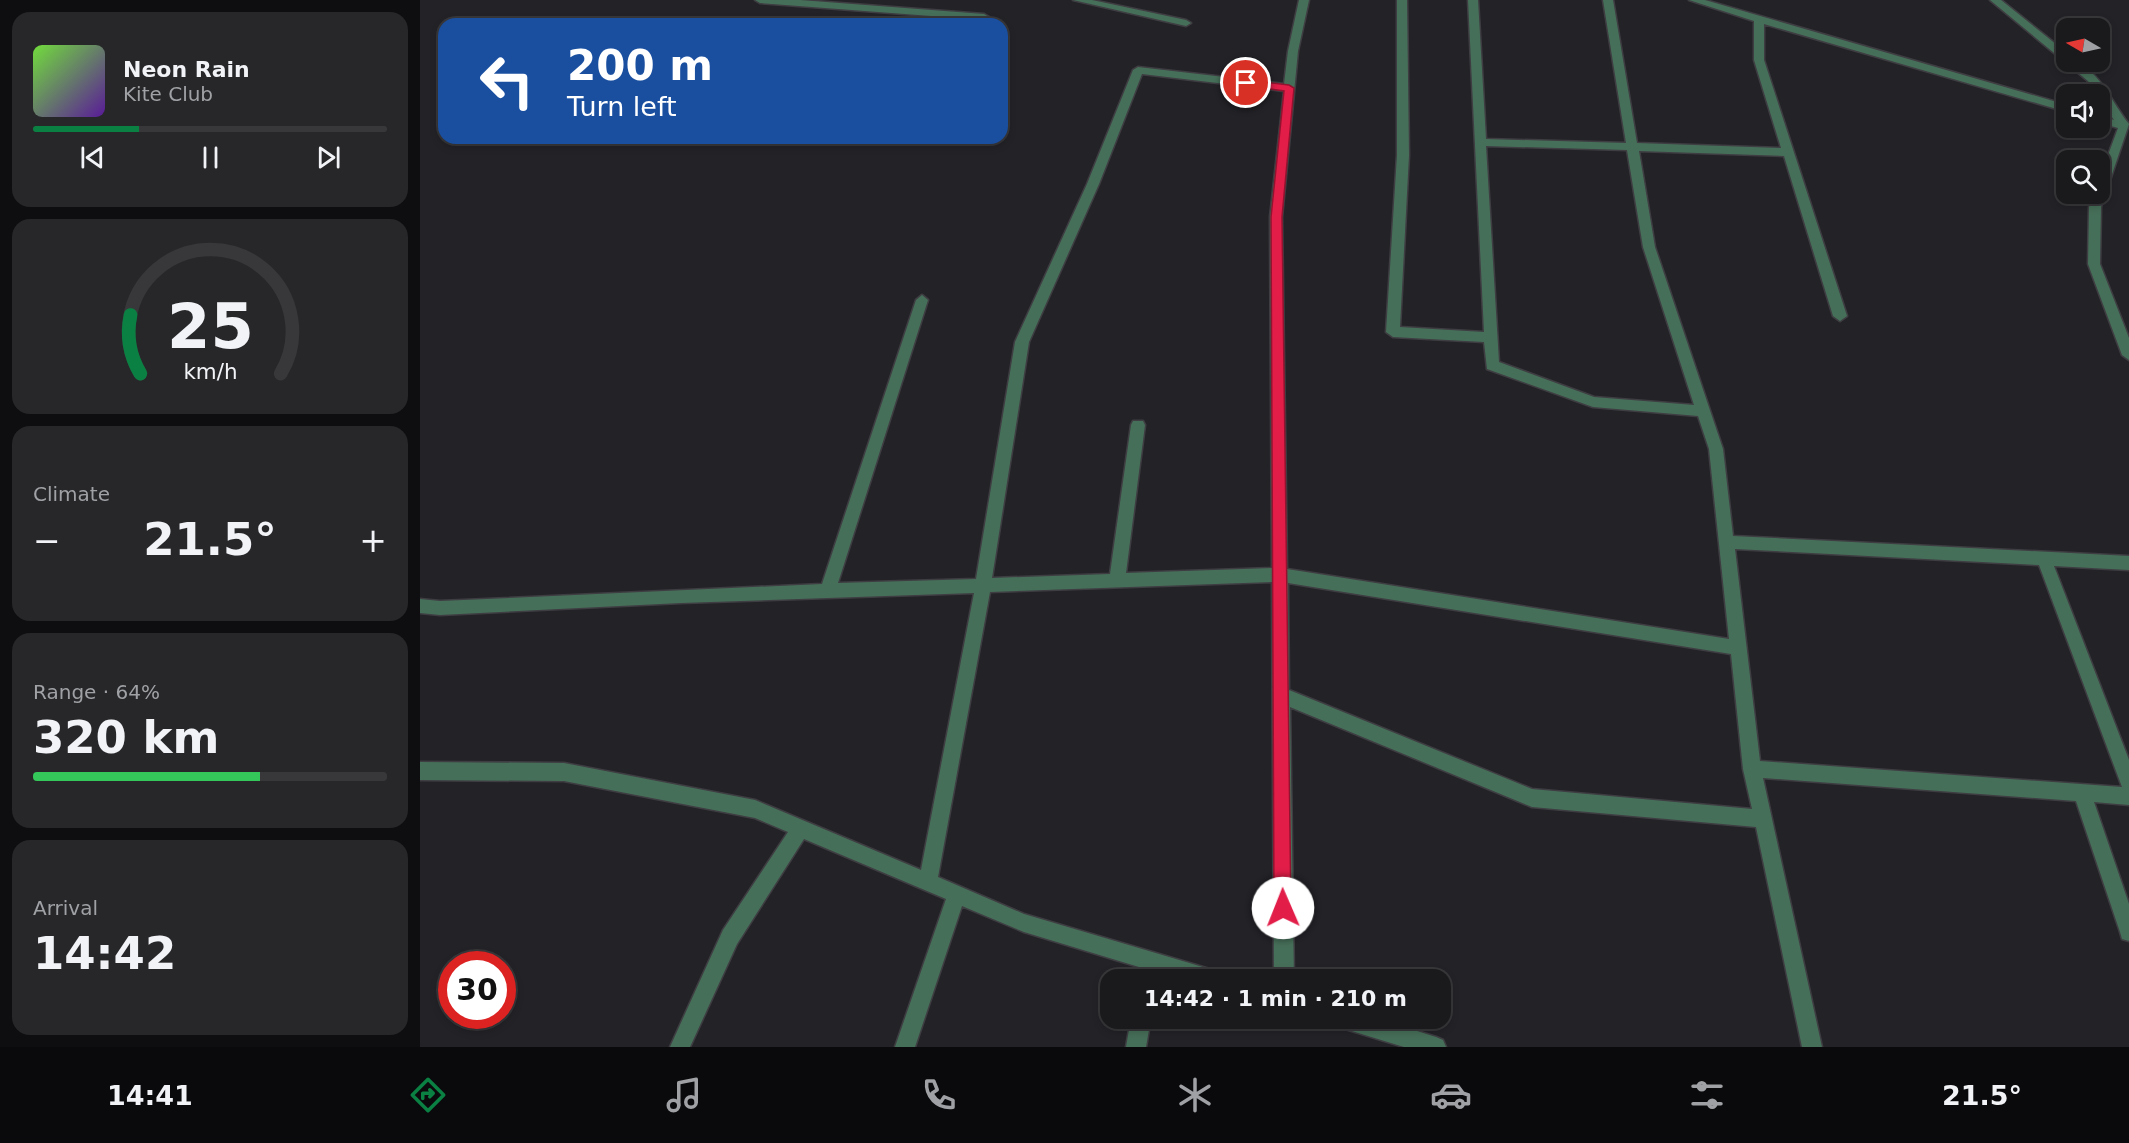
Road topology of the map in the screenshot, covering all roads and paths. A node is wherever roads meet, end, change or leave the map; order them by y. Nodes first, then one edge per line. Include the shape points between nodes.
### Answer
1 (760, 0) edge
2 (1078, 0) edge
3 (1304, 0) edge
4 (1402, 0) edge
5 (1473, 0) edge
6 (1608, 0) edge
7 (1694, 0) edge
8 (1995, 0) edge
9 (890, 5) edge
10 (984, 17) dead end
11 (1759, 19) junction
12 (1186, 23) dead end
13 (2056, 49) edge
14 (2083, 72) edge
15 (1289, 88) junction
16 (2056, 107) edge
17 (2110, 122) edge
18 (2126, 127) edge
19 (1480, 142) junction
20 (1633, 147) junction
21 (1788, 152) junction
22 (2110, 168) edge
23 (2096, 204) edge
24 (922, 300) dead end
25 (1840, 316) dead end
26 (1491, 337) junction
27 (2129, 355) edge
28 (1704, 411) junction
29 (1138, 425) dead end
30 (1727, 542) junction
31 (2044, 559) junction
32 (2129, 563) edge
33 (1279, 575) junction
34 (1117, 581) junction
35 (983, 585) junction
36 (828, 591) junction
37 (420, 606) edge
38 (1738, 648) junction
39 (1281, 695) junction
40 (1752, 769) junction
41 (420, 771) edge
42 (2129, 783) edge
43 (2082, 792) junction
44 (2129, 796) edge
45 (1763, 819) junction
46 (801, 828) junction
47 (928, 882) junction
48 (957, 894) junction
49 (2129, 932) edge
50 (1146, 969) edge
51 (1284, 969) edge
52 (1139, 1029) edge
53 (1370, 1029) edge
54 (1402, 1042) edge
55 (680, 1047) edge
56 (906, 1047) edge
57 (1136, 1047) edge
58 (1436, 1047) edge
59 (1812, 1047) edge

1 - 9 street
2 - 12 street
3 - 15 street
4 - 26 street via 1403,155 1393,332
5 - 19 street
6 - 20 street
7 - 11 street
8 - 13 street
9 - 10 street
11 - 16 street
11 - 21 street via 1759,60
14 - 18 street
15 - 33 street via 1276,217
15 - 35 street via 1138,70 1093,184 1022,342
17 - 18 street
18 - 22 street
19 - 20 street
19 - 26 street
20 - 21 street
20 - 28 street via 1649,247
21 - 25 street
23 - 27 street via 2094,264
24 - 36 street
26 - 28 street via 1492,365 1593,402
28 - 30 street via 1716,448
29 - 34 street
30 - 31 street
30 - 38 street
31 - 32 street
31 - 42 street
33 - 34 street
33 - 38 street
33 - 39 street
34 - 35 street
35 - 36 street
35 - 47 street
36 - 37 street
38 - 40 street
39 - 45 street via 1532,798
39 - 51 street
40 - 43 street
40 - 45 street
41 - 46 street via 564,772 755,809
43 - 44 street
43 - 49 street
45 - 59 street
46 - 47 street
46 - 55 street via 729,937
47 - 48 street
48 - 50 street
48 - 56 street
52 - 57 street
53 - 54 street
54 - 58 street

